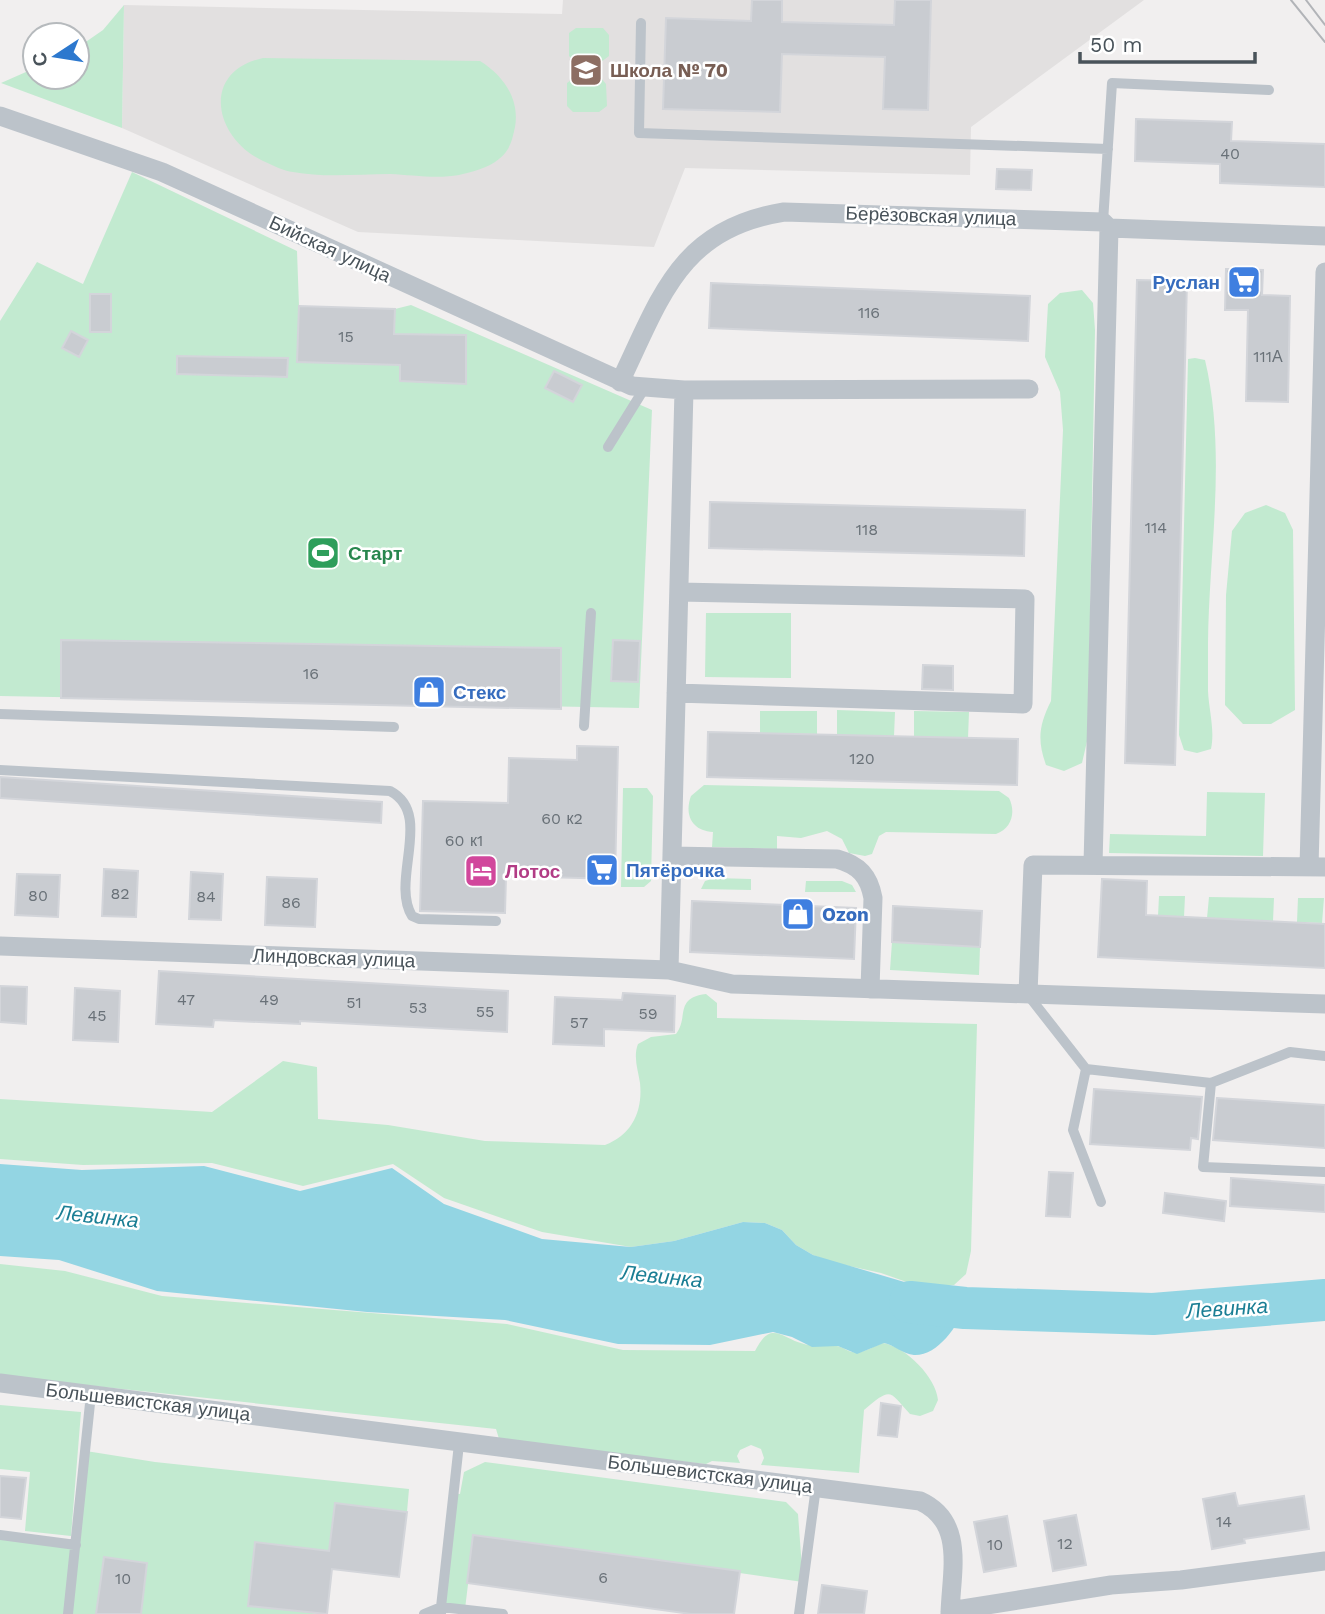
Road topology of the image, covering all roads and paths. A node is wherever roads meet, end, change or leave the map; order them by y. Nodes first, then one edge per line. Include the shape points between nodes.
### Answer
1 (641, 23) dead end
2 (1269, 90) dead end
3 (0, 116) edge
4 (1108, 149) junction
5 (1106, 225) junction
6 (1325, 236) edge
7 (1325, 272) edge
8 (620, 382) junction
9 (651, 389) junction
10 (1030, 389) dead end
11 (684, 390) junction
12 (608, 447) dead end
13 (679, 592) junction
14 (591, 613) dead end
15 (676, 692) junction
16 (0, 714) edge
17 (584, 726) dead end
18 (394, 727) dead end
19 (0, 770) edge
20 (672, 856) junction
21 (1093, 865) junction
22 (1317, 867) edge
23 (496, 921) dead end
24 (0, 946) edge
25 (669, 970) junction
26 (870, 989) junction
27 (1028, 994) junction
28 (1325, 1004) edge
29 (1325, 1056) edge
30 (1086, 1069) junction
31 (1211, 1083) junction
32 (1325, 1172) edge
33 (1101, 1202) dead end
34 (0, 1383) edge
35 (91, 1393) junction
36 (459, 1444) junction
37 (816, 1487) junction
38 (0, 1535) edge
39 (76, 1545) junction
40 (1325, 1561) edge
41 (441, 1610) edge
42 (950, 1613) edge
43 (68, 1614) edge
44 (424, 1614) edge
45 (503, 1614) edge
46 (799, 1614) edge

1 - 4 lane via 639,133
2 - 4 lane via 1112,83
3 - 8 street, Бийская улица via 162,172
4 - 5 lane
5 - 6 street, Берёзовская улица
5 - 8 street, Берёзовская улица via 785,212 744,220 717,234 685,261 666,286
5 - 21 street
7 - 22 street
8 - 9 street, Бийская улица
9 - 11 street, Бийская улица
9 - 12 lane
10 - 11 street, Бийская улица
11 - 13 street
13 - 15 street
13 - 15 street via 1025,599 1023,704
14 - 17 lane
15 - 20 street
16 - 18 lane
19 - 23 lane via 390,791 407,804 410,813 407,901 412,916
20 - 25 street
20 - 26 street via 851,863 871,883
21 - 22 street
21 - 27 street via 1033,865
24 - 25 street, Линдовская улица
25 - 26 street, Линдовская улица via 732,984
26 - 27 street, Линдовская улица
27 - 28 street, Линдовская улица
27 - 30 lane
29 - 31 lane via 1290,1052
30 - 31 lane
30 - 33 lane via 1073,1130
31 - 32 lane via 1203,1167
34 - 35 street, Большевистская улица
35 - 36 street, Большевистская улица
35 - 39 lane
36 - 37 street, Большевистская улица
36 - 41 lane
37 - 42 street, Большевистская улица via 906,1498 937,1509 952,1537
37 - 46 lane
38 - 39 lane
39 - 43 lane
40 - 42 street, Большевистская улица via 1111,1585
41 - 44 lane
41 - 45 lane

